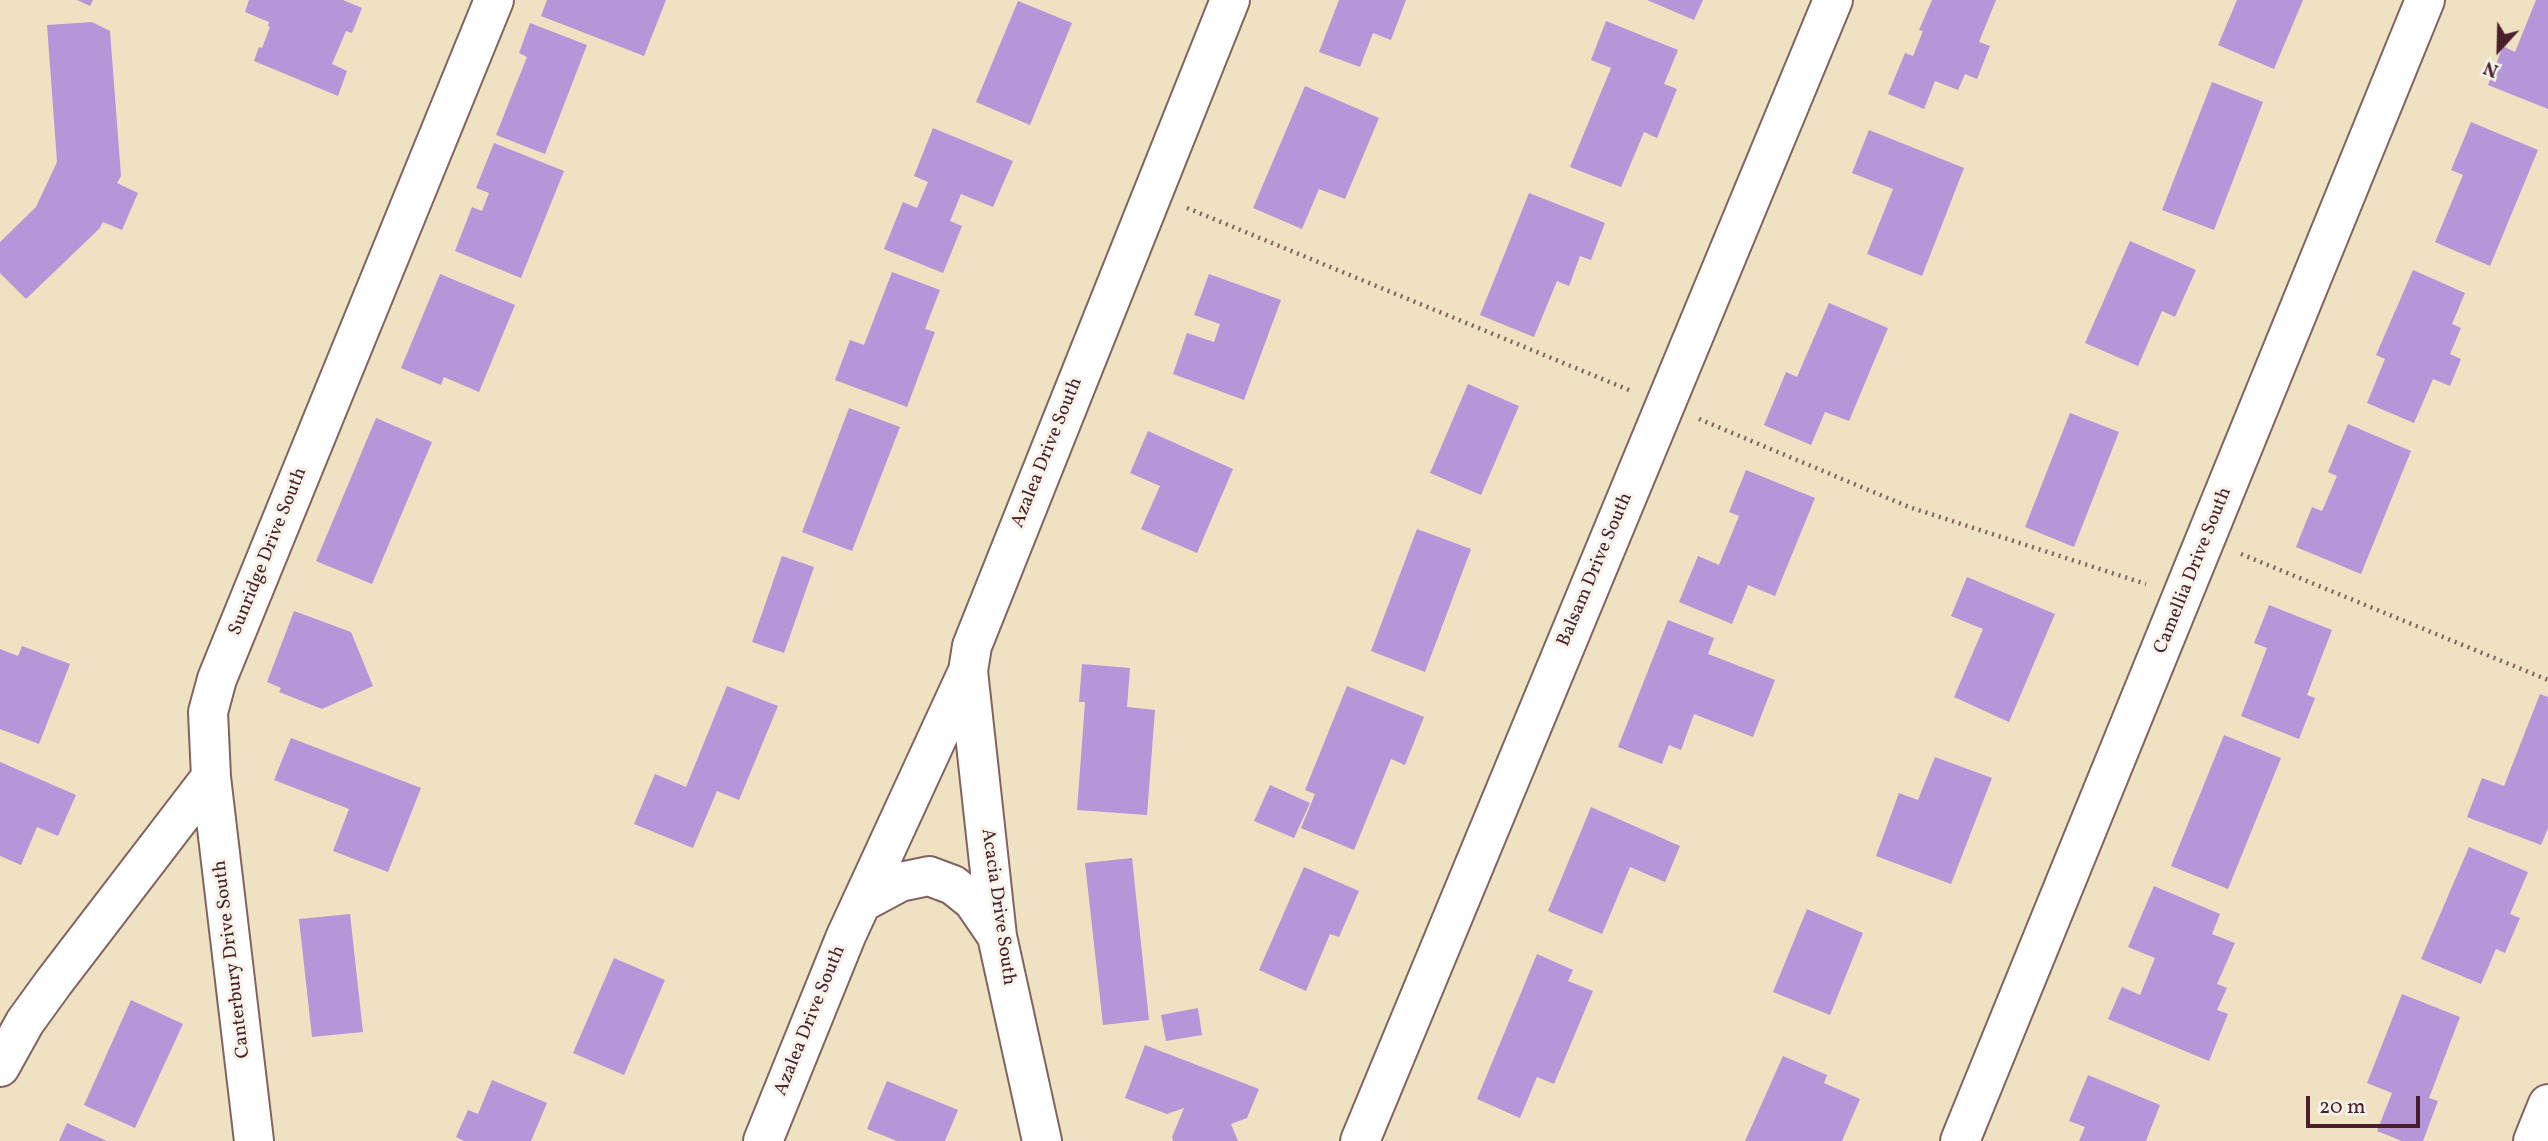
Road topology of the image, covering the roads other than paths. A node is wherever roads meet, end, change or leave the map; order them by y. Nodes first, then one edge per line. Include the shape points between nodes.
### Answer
1 (494, 0) edge
2 (1230, 0) edge
3 (1833, 0) edge
4 (2425, 0) edge
5 (968, 671) junction
6 (211, 776) junction
7 (861, 903) junction
8 (997, 936) junction
9 (0, 1067) edge
10 (2548, 1104) edge
11 (254, 1141) edge
12 (763, 1141) edge
13 (1042, 1141) edge
14 (1360, 1141) edge
15 (1960, 1141) edge
16 (2533, 1141) edge

1 - 6 street, Sunridge Drive South via 217,679 208,712
2 - 5 street, Azalea Drive South via 972,646
3 - 14 street, Balsam Drive South
4 - 15 street, Camellia Drive South
5 - 7 street, Azalea Drive South
5 - 8 street, Acacia Drive South
6 - 9 street via 54,982
6 - 11 street, Canterbury Drive South
7 - 8 street via 900,882 929,876 953,885 973,901
7 - 12 street, Azalea Drive South
8 - 13 street, Acacia Drive South
10 - 16 street

